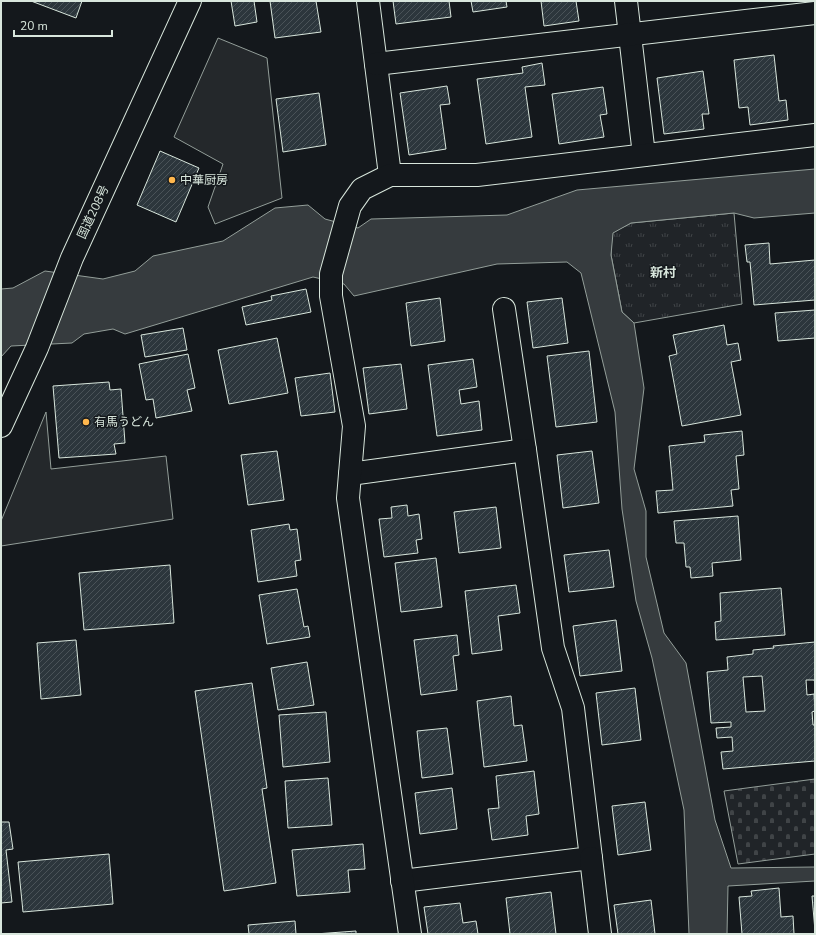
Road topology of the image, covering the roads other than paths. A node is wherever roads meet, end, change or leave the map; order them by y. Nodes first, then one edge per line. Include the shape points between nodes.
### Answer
1 (190, 1) edge
2 (368, 1) edge
3 (626, 1) edge
4 (815, 13) edge
5 (630, 35) junction
6 (376, 64) junction
7 (815, 135) edge
8 (644, 155) junction
9 (390, 175) junction
10 (504, 309) dead end
11 (1, 426) edge
12 (524, 450) junction
13 (350, 474) junction
14 (591, 858) junction
15 (402, 881) junction
16 (410, 934) edge
17 (600, 934) edge

1 - 11 main road, 国道208号 via 72,258 37,348
2 - 6 main road
3 - 5 main road
4 - 5 main road
5 - 6 main road
5 - 8 main road
6 - 9 main road
7 - 8 main road
8 - 9 main road via 477,175
9 - 13 main road via 362,189 350,206 331,274 332,296 354,426
10 - 12 main road
12 - 13 main road
12 - 14 main road via 553,648 573,708
13 - 15 main road via 348,498
14 - 15 main road
14 - 17 main road
15 - 16 main road

